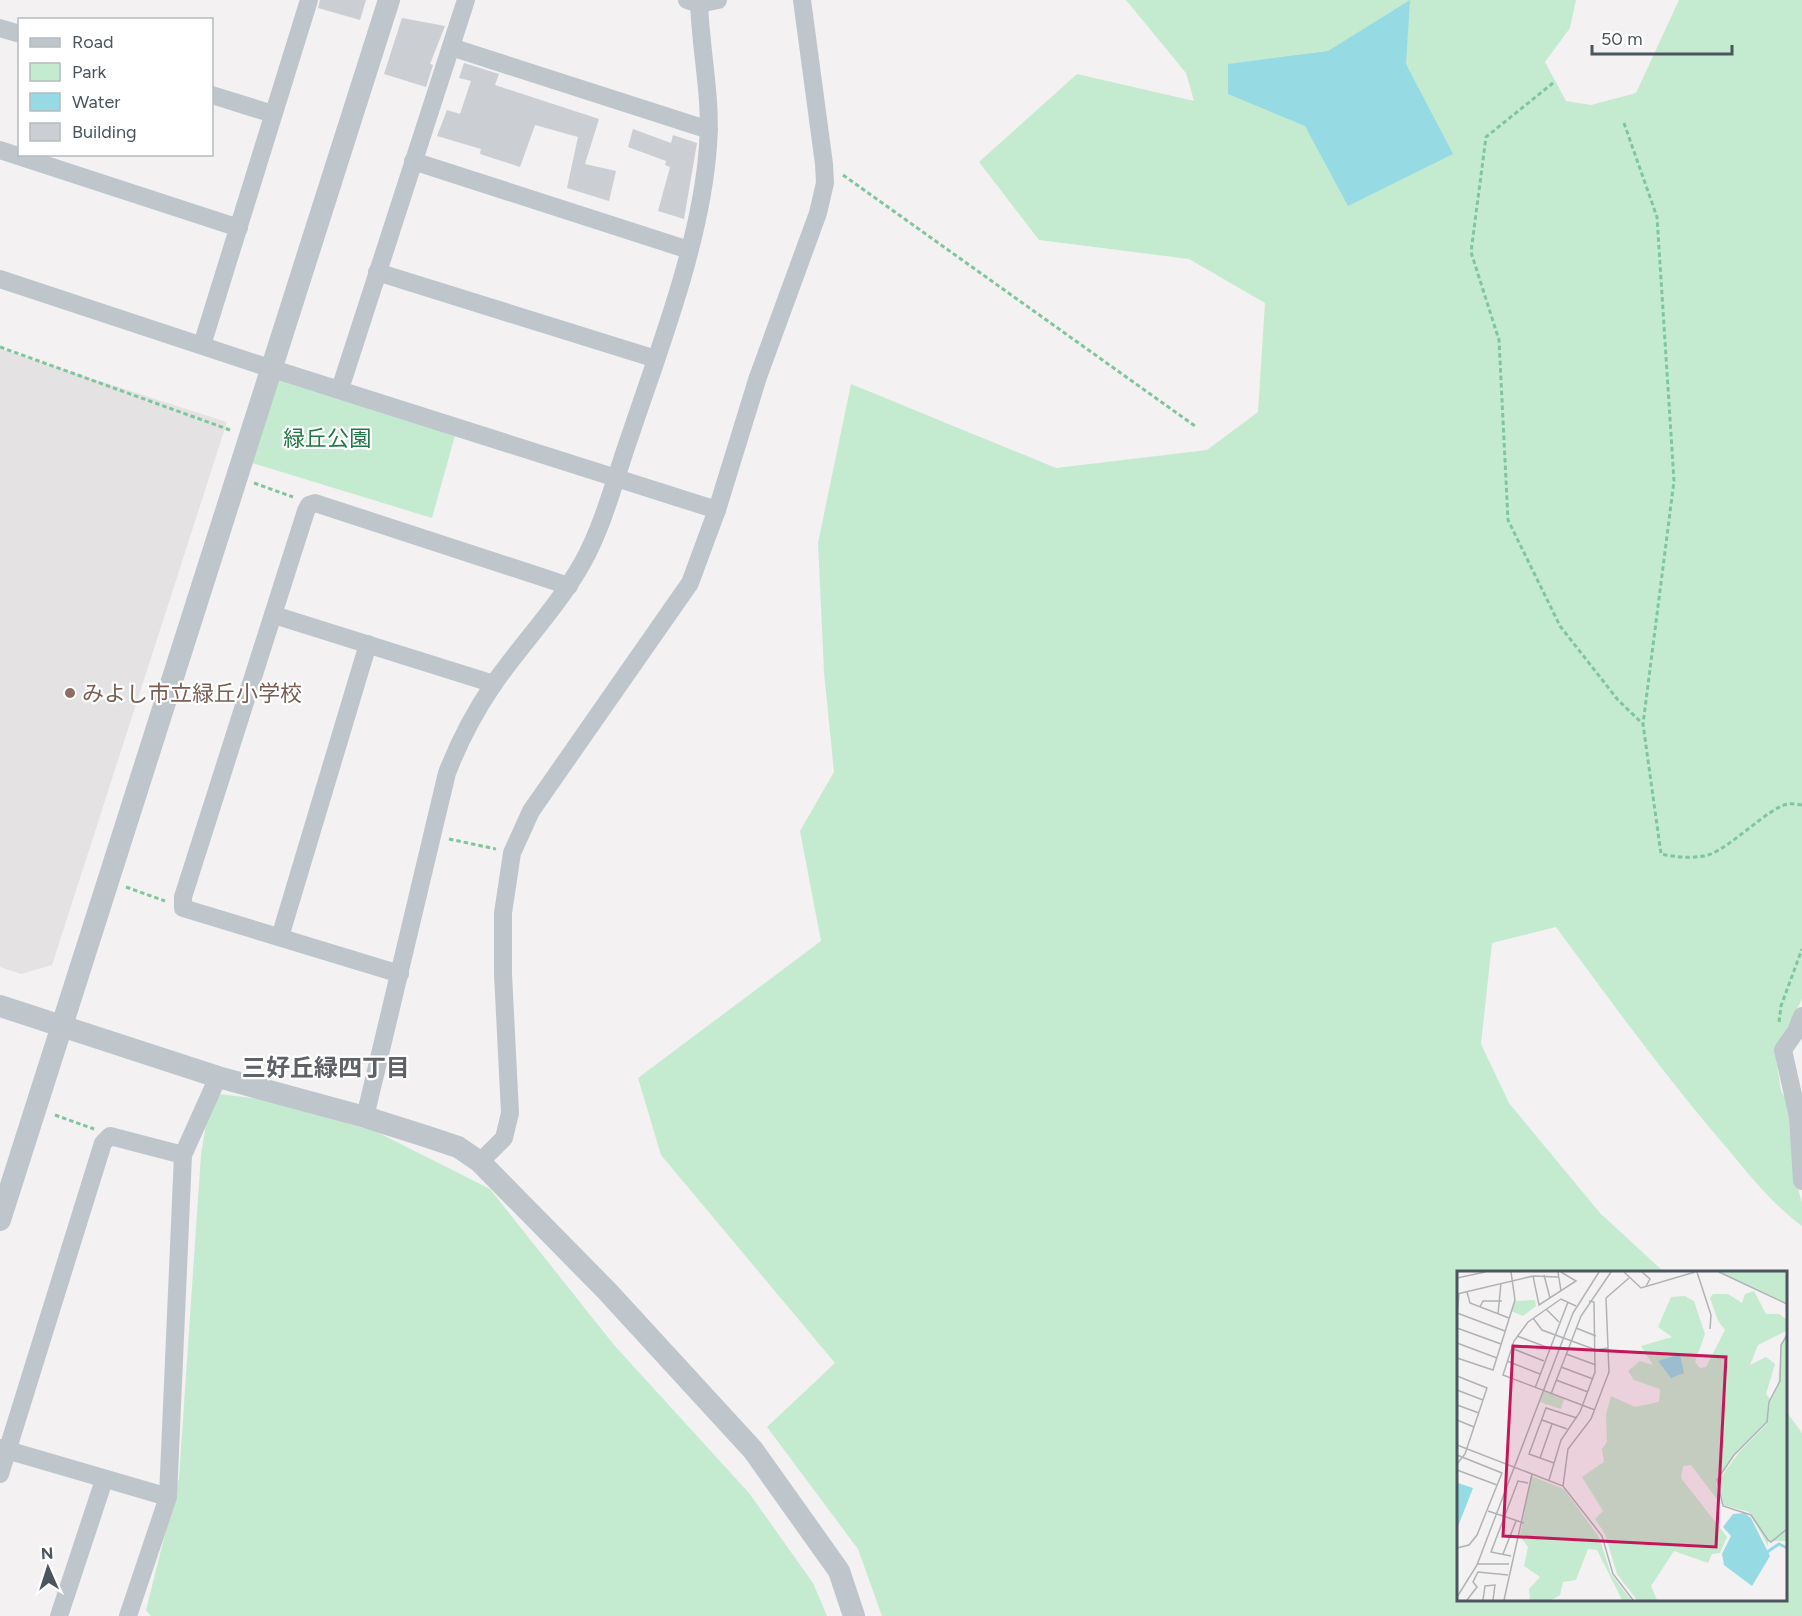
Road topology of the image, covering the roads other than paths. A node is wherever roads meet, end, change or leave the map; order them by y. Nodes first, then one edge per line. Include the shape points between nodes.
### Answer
1 (389, 0) edge
2 (466, 0) edge
3 (718, 0) edge
4 (802, 0) edge
5 (306, 1) edge
6 (695, 1) edge
7 (0, 28) edge
8 (18, 33) edge
9 (451, 47) junction
10 (213, 95) edge
11 (273, 114) junction
12 (709, 129) junction
13 (0, 150) edge
14 (18, 156) edge
15 (18, 156) edge
16 (413, 160) junction
17 (238, 228) junction
18 (689, 250) junction
19 (377, 272) junction
20 (0, 279) edge
21 (202, 345) junction
22 (656, 359) junction
23 (271, 368) junction
24 (340, 389) junction
25 (616, 477) junction
26 (717, 510) junction
27 (569, 586) junction
28 (274, 615) junction
29 (368, 644) junction
30 (494, 684) junction
31 (279, 936) junction
32 (400, 974) junction
33 (0, 1006) edge
34 (1802, 1016) edge
35 (61, 1027) junction
36 (218, 1077) junction
37 (365, 1117) junction
38 (183, 1155) junction
39 (480, 1162) junction
40 (1802, 1181) edge
41 (0, 1220) edge
42 (4, 1449) edge
43 (0, 1474) edge
44 (104, 1480) junction
45 (168, 1497) junction
46 (59, 1616) edge
47 (128, 1616) edge
48 (854, 1616) edge

1 - 23 street
2 - 9 street
3 - 6 street
4 - 26 street via 825,183
5 - 11 street
6 - 12 street
7 - 8 street
9 - 12 street
9 - 16 street
10 - 11 street
11 - 17 street
12 - 18 street via 704,183
13 - 14 street
15 - 17 street
16 - 18 street
16 - 19 street
17 - 21 street
18 - 22 street
19 - 22 street
19 - 24 street
20 - 21 street
21 - 23 street
22 - 25 street
23 - 24 street
23 - 35 street
24 - 25 street
25 - 26 street
25 - 27 street via 598,529
26 - 39 street via 690,583 531,811 512,853 503,913 510,1113 504,1138
27 - 28 street via 315,503 309,505
27 - 30 street
28 - 29 street
28 - 31 street via 183,897 183,908
29 - 30 street
29 - 31 street
30 - 32 street via 457,747 447,773
31 - 32 street
32 - 37 street
33 - 35 street
34 - 40 street via 1783,1050 1798,1117
35 - 36 street
35 - 41 street
36 - 37 street
36 - 38 street
37 - 39 street via 458,1148
38 - 42 street via 110,1136 101,1151
38 - 45 street
39 - 48 street via 753,1450 839,1571
42 - 43 street
42 - 44 street
44 - 45 street
44 - 46 street
45 - 47 street

